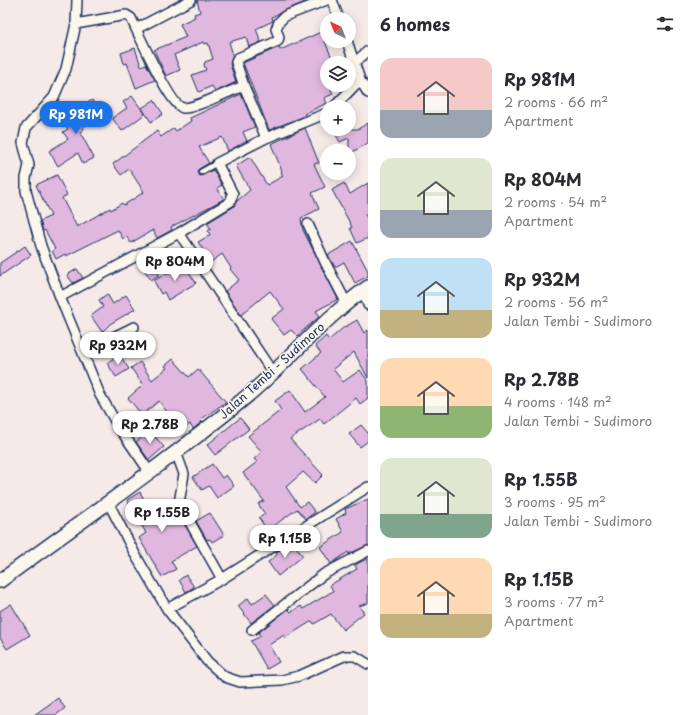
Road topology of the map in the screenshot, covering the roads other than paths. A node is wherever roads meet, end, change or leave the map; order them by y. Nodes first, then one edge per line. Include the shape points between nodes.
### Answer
1 (77, 0) edge
2 (191, 0) edge
3 (327, 0) edge
4 (332, 0) edge
5 (177, 3) edge
6 (336, 12) edge
7 (76, 24) junction
8 (136, 29) junction
9 (368, 51) edge
10 (356, 61) edge
11 (356, 69) edge
12 (360, 80) junction
13 (244, 86) junction
14 (368, 93) edge
15 (341, 100) edge
16 (320, 116) edge
17 (266, 138) junction
18 (217, 163) junction
19 (201, 172) dead end
20 (308, 224) dead end
21 (179, 233) junction
22 (365, 289) edge
23 (60, 297) junction
24 (347, 304) junction
25 (368, 305) edge
26 (134, 327) dead end
27 (82, 352) junction
28 (273, 373) junction
29 (176, 452) junction
30 (149, 471) junction
31 (368, 487) edge
32 (108, 502) junction
33 (368, 551) edge
34 (222, 579) junction
35 (0, 581) edge
36 (167, 609) junction
37 (252, 630) dead end
38 (368, 664) edge

1 - 7 street
2 - 5 street
3 - 13 street via 282,19 276,29 278,41 238,58 236,62
4 - 6 street
5 - 8 street
7 - 8 street via 126,15 131,18
7 - 23 street via 66,69 54,97 26,128 23,143 29,165 26,191 39,239
8 - 13 street via 177,105 184,108 193,107
9 - 10 street
11 - 12 street
12 - 14 street
12 - 15 street
13 - 17 street
16 - 17 street
17 - 18 street
18 - 19 lane
18 - 21 street via 233,194 233,199
20 - 24 street
21 - 23 street
21 - 28 street
22 - 24 main road, Jalan Tembi - Sudimoro
22 - 25 street
23 - 27 street
24 - 28 main road, Jalan Tembi - Sudimoro
26 - 27 street
27 - 30 street via 100,395
28 - 29 main road, Jalan Tembi - Sudimoro via 241,402
29 - 30 main road, Jalan Tembi - Sudimoro
29 - 34 street via 184,474 179,503
30 - 32 main road, Jalan Tembi - Sudimoro
31 - 34 street
32 - 35 main road, Jalan Tembi - Sudimoro
32 - 36 street
33 - 37 street via 324,574
34 - 36 street
36 - 38 street via 207,661 231,680 282,680 299,676 344,656 355,656

